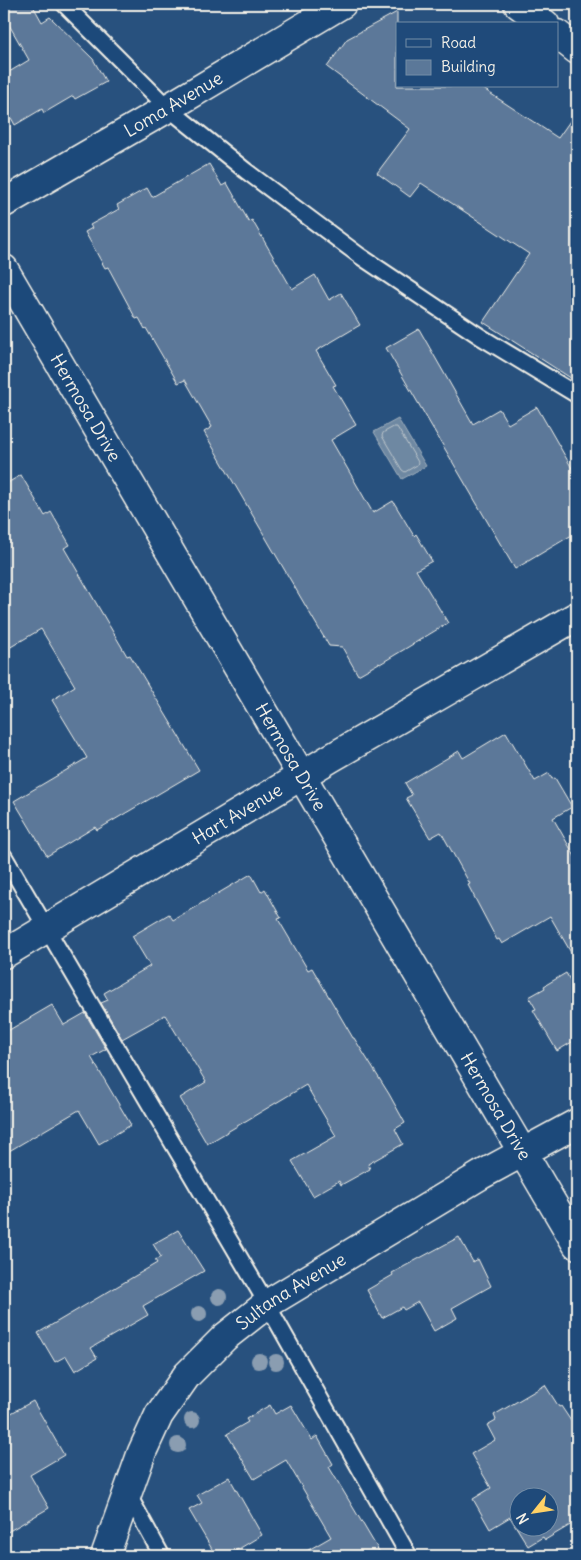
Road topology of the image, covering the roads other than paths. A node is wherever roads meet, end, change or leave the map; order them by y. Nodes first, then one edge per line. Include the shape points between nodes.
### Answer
1 (64, 4) edge
2 (342, 4) edge
3 (518, 4) edge
4 (542, 22) edge
5 (558, 35) edge
6 (577, 50) edge
7 (168, 108) junction
8 (4, 203) edge
9 (4, 270) edge
10 (577, 395) edge
11 (577, 616) edge
12 (301, 776) junction
13 (4, 856) edge
14 (47, 929) junction
15 (4, 954) edge
16 (577, 1123) edge
17 (522, 1152) junction
18 (577, 1245) edge
19 (267, 1304) junction
20 (127, 1492) junction
21 (105, 1556) edge
22 (162, 1556) edge
23 (410, 1556) edge

1 - 7 lane
2 - 7 street, Loma Avenue
3 - 4 street
5 - 6 street
7 - 8 street, Loma Avenue
7 - 10 lane via 360,256 481,337
9 - 12 street, Hermosa Drive
11 - 12 street, Hart Avenue
12 - 14 street, Hart Avenue
12 - 17 street, Hermosa Drive
13 - 14 lane
14 - 15 street, Hart Avenue
14 - 19 lane
16 - 17 street, Sultana Avenue
17 - 18 street, Hermosa Drive
17 - 19 street, Sultana Avenue
19 - 20 street, Sultana Avenue via 225,1337 187,1375 159,1415
19 - 23 lane
20 - 21 street, Sultana Avenue
20 - 22 lane

